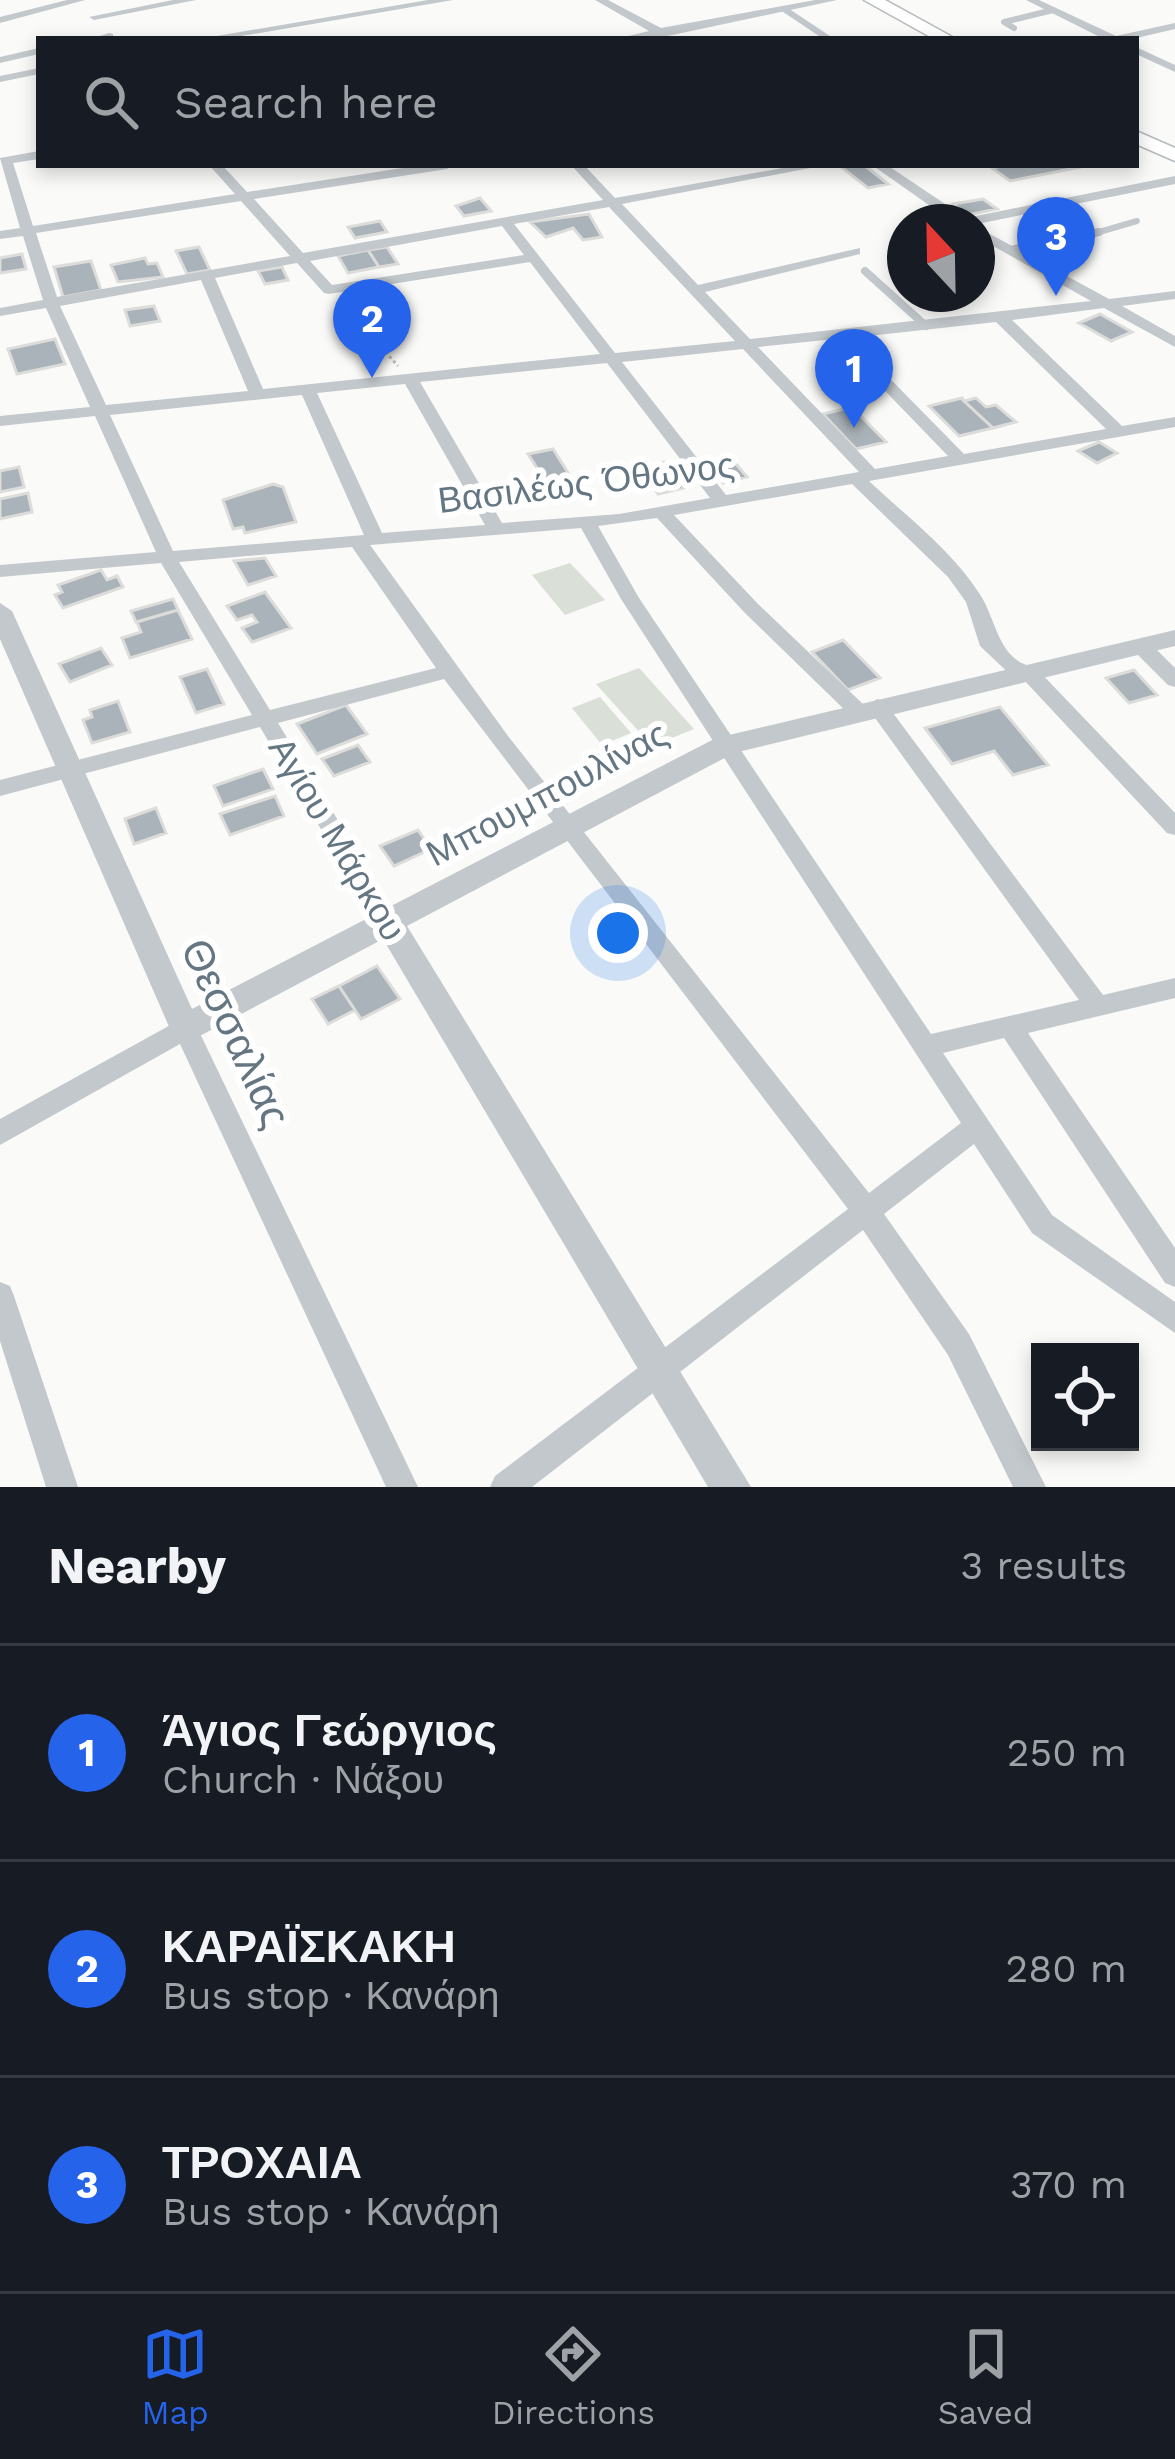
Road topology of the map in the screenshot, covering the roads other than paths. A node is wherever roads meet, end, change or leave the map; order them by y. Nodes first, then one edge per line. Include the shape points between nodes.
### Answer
1 (82, 0) edge
2 (191, 0) edge
3 (342, 0) edge
4 (448, 0) edge
5 (600, 0) edge
6 (832, 0) edge
7 (851, 0) edge
8 (872, 0) edge
9 (1030, 0) edge
10 (431, 1) edge
11 (720, 9) dead end
12 (784, 9) junction
13 (1053, 10) junction
14 (356, 13) junction
15 (94, 17) junction
16 (732, 18) junction
17 (0, 20) edge
18 (306, 20) junction
19 (1175, 26) edge
20 (1015, 28) dead end
21 (659, 32) junction
22 (104, 36) edge
23 (220, 36) edge
24 (319, 36) edge
25 (637, 36) edge
26 (666, 36) edge
27 (825, 36) edge
28 (919, 36) edge
29 (941, 36) edge
30 (1109, 36) edge
31 (1130, 36) edge
32 (1139, 51) edge
33 (36, 52) edge
34 (0, 60) edge
35 (1175, 69) edge
36 (36, 72) edge
37 (0, 79) edge
38 (1161, 149) edge
39 (36, 156) edge
40 (3, 161) edge
41 (1175, 167) edge
42 (218, 168) edge
43 (427, 168) edge
44 (581, 168) edge
45 (803, 168) edge
46 (883, 168) edge
47 (1175, 180) edge
48 (245, 197) junction
49 (612, 202) junction
50 (938, 204) edge
51 (995, 216) edge
52 (1136, 221) dead end
53 (508, 224) junction
54 (28, 231) junction
55 (0, 235) edge
56 (995, 241) edge
57 (1010, 250) junction
58 (855, 251) dead end
59 (531, 257) junction
60 (303, 259) junction
61 (865, 271) dead end
62 (207, 277) junction
63 (694, 290) junction
64 (1175, 295) edge
65 (51, 303) junction
66 (1110, 304) junction
67 (0, 312) edge
68 (1001, 317) junction
69 (926, 326) junction
70 (839, 335) junction
71 (1175, 342) edge
72 (749, 344) junction
73 (612, 356) junction
74 (410, 378) junction
75 (308, 390) junction
76 (258, 395) junction
77 (102, 410) junction
78 (0, 421) edge
79 (1174, 423) edge
80 (1118, 431) junction
81 (959, 458) junction
82 (862, 476) junction
83 (722, 501) junction
84 (662, 512) junction
85 (587, 522) junction
86 (496, 530) junction
87 (367, 542) junction
88 (167, 557) junction
89 (0, 571) edge
90 (0, 611) edge
91 (1175, 638) edge
92 (1141, 646) junction
93 (452, 670) junction
94 (1024, 673) junction
95 (1175, 680) edge
96 (868, 709) junction
97 (264, 719) junction
98 (726, 746) junction
99 (71, 770) junction
100 (0, 788) edge
101 (569, 827) junction
102 (1175, 827) edge
103 (389, 923) junction
104 (1175, 988) edge
105 (1097, 1006) junction
106 (1010, 1026) junction
107 (185, 1028) junction
108 (926, 1046) junction
109 (979, 1125) junction
110 (0, 1133) edge
111 (866, 1215) junction
112 (1175, 1273) edge
113 (0, 1296) edge
114 (1174, 1316) edge
115 (663, 1367) junction
116 (62, 1487) edge
117 (402, 1487) edge
118 (506, 1487) edge
119 (731, 1487) edge
120 (1030, 1487) edge

1 - 15 street
1 - 17 street
2 - 15 street
3 - 14 street
4 - 10 street
5 - 21 street
6 - 12 street
7 - 28 main road
8 - 29 main road
9 - 13 street
10 - 14 street
11 - 16 street
12 - 16 street
12 - 27 lane
13 - 20 lane via 1004,22
13 - 30 street
14 - 18 street
15 - 22 street
16 - 21 street
18 - 23 street
18 - 24 street
19 - 31 street
21 - 25 street
21 - 26 street
32 - 35 street
33 - 34 street
36 - 37 street
38 - 41 main road
39 - 40 street
40 - 54 street, Αγίου Μάρκου
42 - 48 street
43 - 48 street
44 - 49 street
45 - 49 street
46 - 50 street
47 - 51 street
48 - 54 street
48 - 60 street
49 - 53 street
49 - 63 street
52 - 57 lane
53 - 59 street
53 - 60 street
54 - 55 street
54 - 65 street, Αγίου Μάρκου
56 - 57 street
57 - 66 street
58 - 63 street
59 - 60 street via 329,290
59 - 73 street
60 - 62 street
61 - 69 lane
62 - 65 street
62 - 76 street
63 - 72 street
64 - 66 street
65 - 67 street
65 - 77 street, Αγίου Μάρκου
66 - 68 street
66 - 71 street
68 - 69 street
68 - 80 street
69 - 70 street
70 - 72 street
70 - 81 street
72 - 73 street
72 - 82 street
73 - 74 street
73 - 83 street
74 - 75 street
74 - 86 street
75 - 76 street
75 - 87 street
76 - 77 street
77 - 78 street
77 - 88 street, Αγίου Μάρκου
79 - 80 street, Βασιλέως Όθωνος
80 - 81 street, Βασιλέως Όθωνος
81 - 82 street, Βασιλέως Όθωνος
82 - 83 street, Βασιλέως Όθωνος
82 - 94 street via 969,592 987,641
83 - 84 street, Βασιλέως Όθωνος
84 - 85 street, Βασιλέως Όθωνος
84 - 96 street via 751,608
85 - 86 street, Βασιλέως Όθωνος
85 - 98 street
86 - 87 street, Βασιλέως Όθωνος
87 - 88 street, Βασιλέως Όθωνος
87 - 93 street
88 - 89 street, Βασιλέως Όθωνος
88 - 97 street, Αγίου Μάρκου
90 - 99 street, Θεσσαλίας
91 - 92 street, Μπουμπουλίνας
92 - 94 street, Μπουμπουλίνας
92 - 95 street
93 - 97 street
93 - 101 street
94 - 96 street, Μπουμπουλίνας
94 - 102 street
96 - 98 street, Μπουμπουλίνας
96 - 105 street
97 - 99 street
97 - 103 street, Αγίου Μάρκου
98 - 101 street, Μπουμπουλίνας
98 - 108 street
99 - 100 street
99 - 107 street, Θεσσαλίας
101 - 103 street, Μπουμπουλίνας
101 - 111 street
103 - 107 street, Μπουμπουλίνας
103 - 115 street, Αγίου Μάρκου
104 - 105 street
105 - 106 street
106 - 108 street
106 - 112 street
107 - 110 street, Μπουμπουλίνας
107 - 117 street, Θεσσαλίας
108 - 109 street
109 - 111 street
109 - 114 street via 1042,1224
111 - 115 street
111 - 120 street via 950,1330
113 - 116 street
115 - 118 street
115 - 119 street, Αγίου Μάρκου

